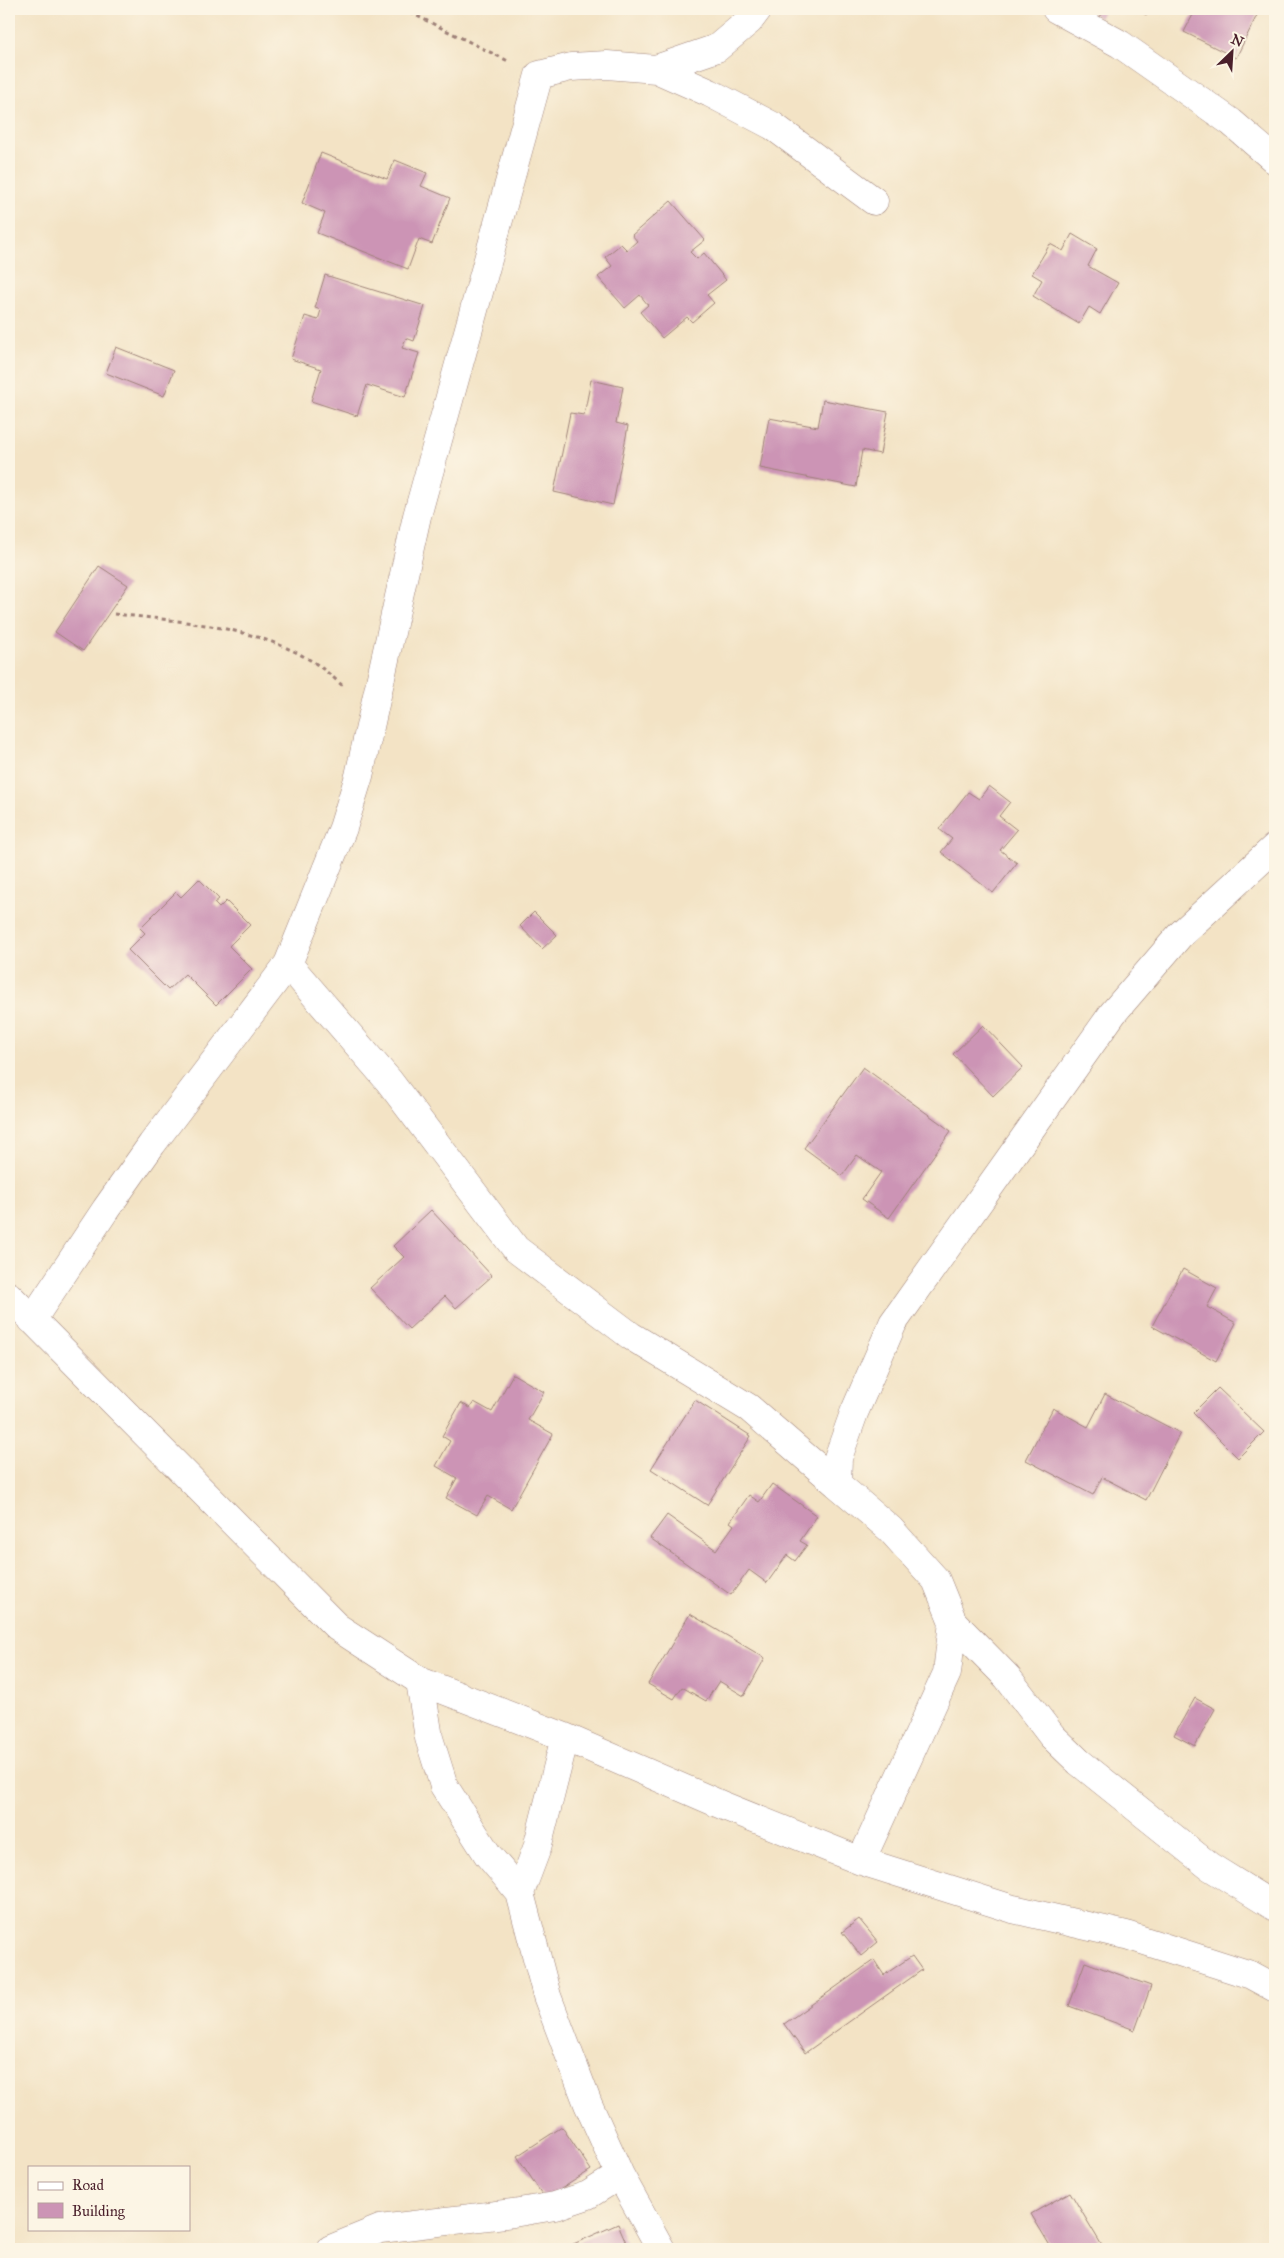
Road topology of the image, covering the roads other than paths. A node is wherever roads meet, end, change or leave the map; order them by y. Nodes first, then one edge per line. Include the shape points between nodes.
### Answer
1 (758, 9) edge
2 (1056, 9) edge
3 (656, 69) junction
4 (1275, 160) edge
5 (874, 201) dead end
6 (1275, 848) edge
7 (288, 964) junction
8 (9, 1296) edge
9 (32, 1320) junction
10 (837, 1484) junction
11 (954, 1622) junction
12 (420, 1681) junction
13 (565, 1737) junction
14 (861, 1861) junction
15 (520, 1893) junction
16 (1275, 1907) edge
17 (1275, 1988) edge
18 (620, 2175) junction
19 (331, 2249) edge
20 (661, 2249) edge

1 - 3 street via 717,48
2 - 4 street via 1120,44 1230,122
3 - 5 street via 773,126
3 - 7 street via 607,65 571,67 539,75 417,516 359,776 343,828
6 - 10 street via 1180,935 1112,1013 893,1323 838,1458
7 - 9 street via 140,1160
7 - 10 street via 389,1081 516,1249 632,1336 749,1408
8 - 9 street
9 - 12 street via 337,1627
10 - 11 street via 890,1529 936,1580
11 - 14 street via 947,1673
11 - 16 street via 1007,1678 1052,1736 1079,1762 1209,1866
12 - 13 street
12 - 15 street via 429,1738 444,1786 488,1855
13 - 14 street
13 - 15 street via 537,1848
14 - 17 street via 1013,1909 1126,1935 1251,1975
15 - 18 street via 547,1996 588,2104
18 - 19 street via 588,2195 555,2206 380,2229
18 - 20 street

